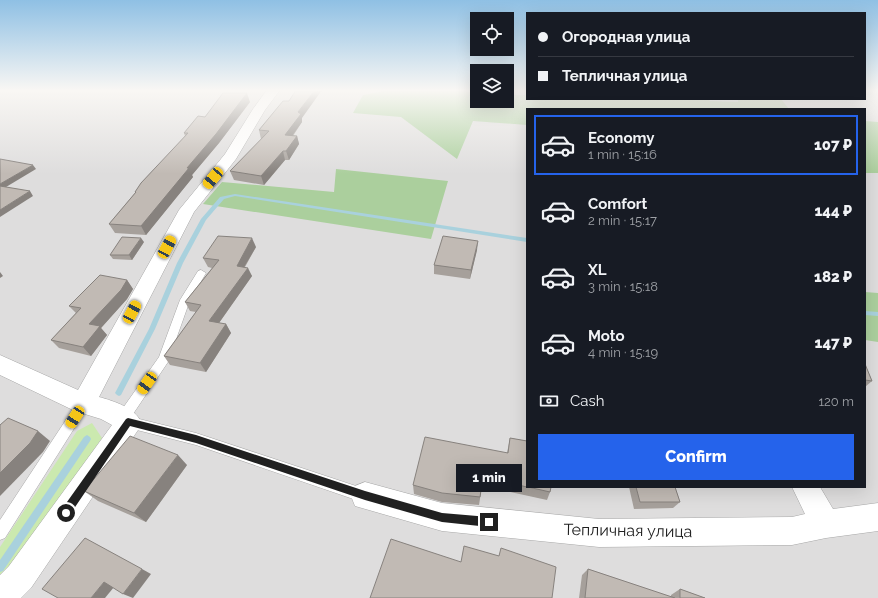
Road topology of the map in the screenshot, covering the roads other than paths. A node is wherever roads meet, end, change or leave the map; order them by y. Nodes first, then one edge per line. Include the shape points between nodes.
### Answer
1 (254, 118) edge
2 (201, 273) dead end
3 (0, 364) edge
4 (83, 404) junction
5 (125, 420) junction
6 (807, 488) edge
7 (365, 496) joint
8 (878, 517) edge
9 (826, 524) junction
10 (0, 533) edge
11 (0, 597) edge

1 - 4 street via 231,156 187,210
2 - 5 lane via 185,300 164,359
3 - 4 street
4 - 5 street via 106,410
4 - 10 lane
5 - 7 lane, Тепличная улица via 196,439
5 - 11 street via 20,577
6 - 9 street
7 - 9 street, Тепличная улица via 442,518 599,532 792,531
8 - 9 street, Тепличная улица

